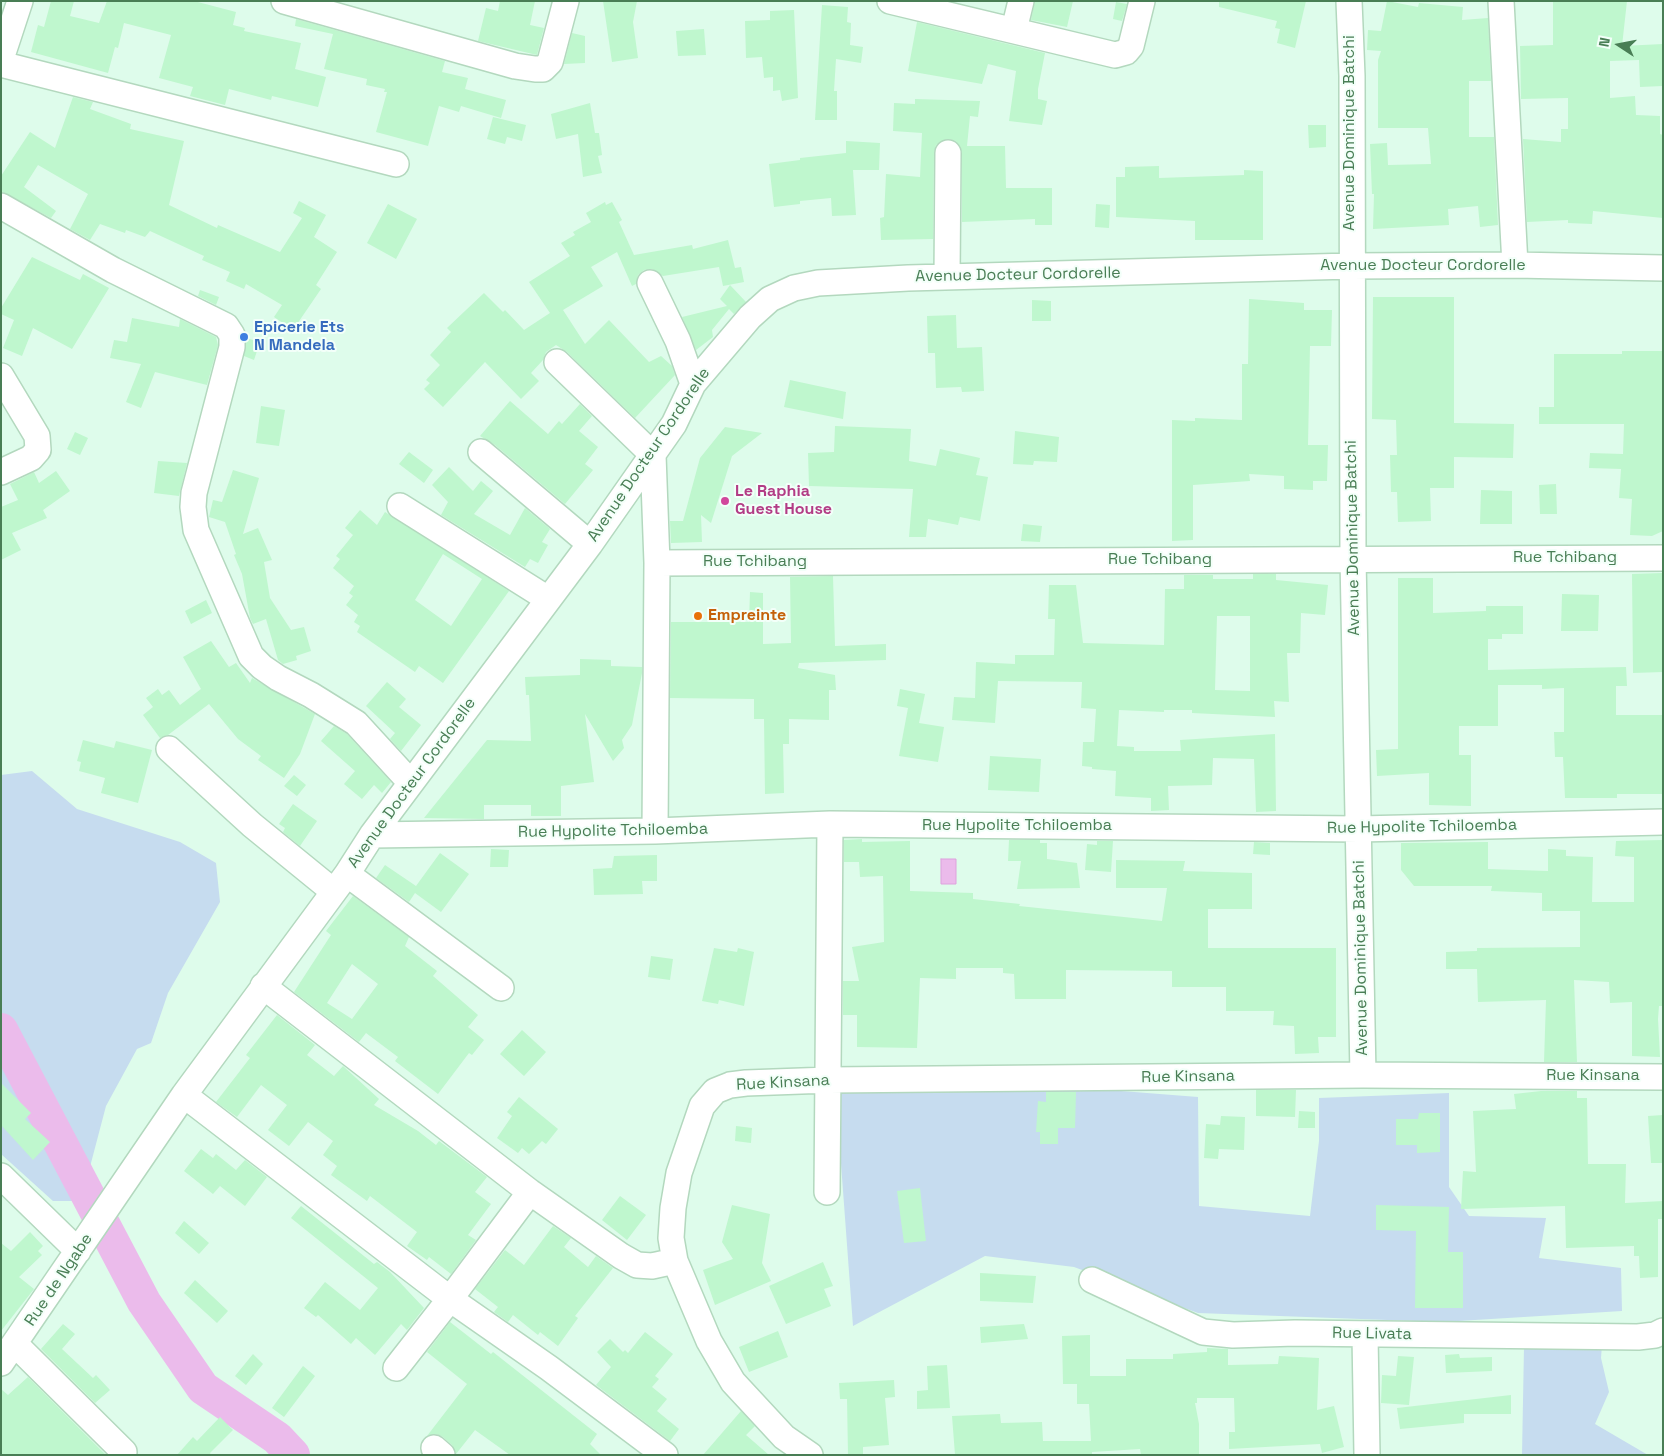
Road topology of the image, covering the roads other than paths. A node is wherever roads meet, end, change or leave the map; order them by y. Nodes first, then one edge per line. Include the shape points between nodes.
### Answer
1 (20, 1) edge
2 (284, 1) edge
3 (566, 1) edge
4 (890, 1) edge
5 (1021, 1) edge
6 (1142, 1) edge
7 (1348, 1) edge
8 (1501, 1) edge
9 (1014, 30) junction
10 (1, 59) edge
11 (1, 64) edge
12 (948, 154) dead end
13 (396, 164) dead end
14 (1, 206) edge
15 (1515, 265) junction
16 (1351, 266) junction
17 (1663, 268) edge
18 (947, 278) junction
19 (650, 283) dead end
20 (557, 362) dead end
21 (1, 376) edge
22 (693, 384) junction
23 (481, 452) dead end
24 (653, 455) junction
25 (1, 472) edge
26 (400, 506) dead end
27 (590, 544) junction
28 (1353, 558) junction
29 (1663, 558) edge
30 (657, 563) junction
31 (548, 599) junction
32 (169, 749) dead end
33 (412, 783) junction
34 (1663, 822) edge
35 (830, 824) junction
36 (1359, 829) junction
37 (655, 831) junction
38 (372, 835) junction
39 (340, 882) junction
40 (263, 986) junction
41 (501, 988) dead end
42 (1363, 1075) junction
43 (1663, 1077) edge
44 (828, 1080) junction
45 (184, 1095) junction
46 (1, 1176) edge
47 (530, 1192) junction
48 (826, 1192) dead end
49 (116, 1198) joint
50 (83, 1244) junction
51 (675, 1261) junction
52 (1092, 1280) dead end
53 (450, 1300) junction
54 (1663, 1331) edge
55 (1365, 1335) junction
56 (8, 1354) edge
57 (396, 1368) dead end
58 (648, 1450) edge
59 (124, 1452) dead end
60 (810, 1455) edge
61 (1367, 1455) edge

1 - 10 street
2 - 3 street via 515,66 543,69 550,62
4 - 9 street
5 - 9 street
6 - 9 street via 1131,46 1120,54
7 - 16 street, Avenue Dominique Batchi via 1352,76
8 - 15 street
11 - 13 street
12 - 18 street
14 - 33 street via 112,270 226,326 232,335 232,347 194,493 192,507 196,530 251,656 278,678 356,723
15 - 16 street, Avenue Docteur Cordorelle
15 - 17 street, Avenue Docteur Cordorelle
16 - 18 street, Avenue Docteur Cordorelle
16 - 28 street, Avenue Dominique Batchi
18 - 22 street, Avenue Docteur Cordorelle via 867,279 794,288 770,299 750,317
19 - 22 street via 678,341
20 - 24 street
21 - 25 street via 37,436 38,450 31,458
22 - 24 street, Avenue Docteur Cordorelle via 674,424
23 - 27 street
24 - 27 street, Avenue Docteur Cordorelle
24 - 30 street
26 - 31 street
27 - 31 street, Avenue Docteur Cordorelle
28 - 29 street, Rue Tchibang
28 - 30 street, Rue Tchibang
28 - 36 street, Avenue Dominique Batchi
30 - 37 street
31 - 33 street, Avenue Docteur Cordorelle
32 - 39 street via 252,825
33 - 38 street, Avenue Docteur Cordorelle
34 - 36 street, Rue Hypolite Tchiloemba
35 - 36 street, Rue Hypolite Tchiloemba
35 - 37 street, Rue Hypolite Tchiloemba
35 - 44 street
36 - 42 street, Avenue Dominique Batchi
37 - 38 street, Rue Hypolite Tchiloemba
38 - 39 street, Avenue Docteur Cordorelle
39 - 40 street, Avenue Docteur Cordorelle
39 - 41 street
40 - 45 street, Avenue Docteur Cordorelle
40 - 47 street
42 - 43 street, Rue Kinsana
42 - 44 street, Rue Kinsana
44 - 48 street
44 - 51 street, Rue Kinsana via 730,1085 715,1091 702,1106 679,1173 671,1238
45 - 49 street, Avenue Docteur Cordorelle
45 - 53 street
46 - 50 street
47 - 51 street via 637,1265 652,1266
47 - 53 street
49 - 50 street, Rue de Ngabe
50 - 56 street, Rue de Ngabe
51 - 60 street via 709,1341 733,1382 784,1437
52 - 55 street, Rue Livata via 1203,1332
53 - 57 street
53 - 58 street via 549,1368
54 - 55 street, Rue Livata via 1638,1337
55 - 61 street
56 - 59 street

